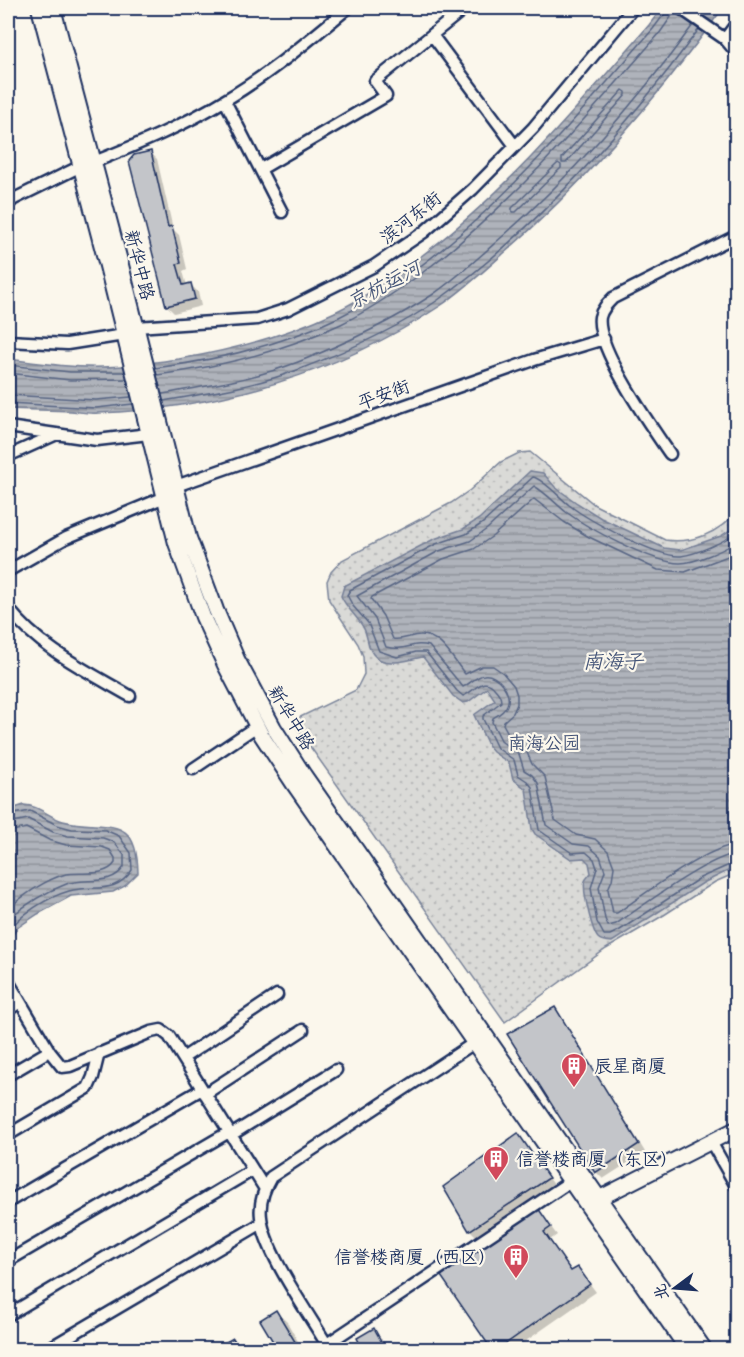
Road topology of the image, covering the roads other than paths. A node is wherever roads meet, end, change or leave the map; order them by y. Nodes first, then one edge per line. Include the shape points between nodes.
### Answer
1 (39, 8) edge
2 (53, 8) edge
3 (348, 8) edge
4 (465, 8) edge
5 (633, 8) edge
6 (680, 8) edge
7 (736, 24) edge
8 (432, 35) junction
9 (725, 39) junction
10 (736, 52) edge
11 (225, 100) junction
12 (515, 146) junction
13 (87, 164) junction
14 (261, 169) junction
15 (8, 204) edge
16 (282, 212) dead end
17 (736, 236) edge
18 (136, 327) junction
19 (124, 335) junction
20 (604, 339) junction
21 (8, 341) edge
22 (138, 360) junction
23 (151, 424) junction
24 (8, 427) edge
25 (57, 434) junction
26 (670, 454) dead end
27 (8, 456) edge
28 (176, 486) junction
29 (165, 497) junction
30 (8, 571) edge
31 (8, 608) edge
32 (130, 696) dead end
33 (257, 726) junction
34 (193, 769) dead end
35 (8, 981) edge
36 (277, 995) dead end
37 (20, 1002) junction
38 (8, 1010) edge
39 (303, 1030) dead end
40 (474, 1043) junction
41 (49, 1051) junction
42 (99, 1053) junction
43 (183, 1058) junction
44 (336, 1070) dead end
45 (8, 1075) edge
46 (204, 1091) junction
47 (736, 1129) edge
48 (230, 1134) junction
49 (8, 1135) edge
50 (711, 1142) junction
51 (253, 1170) junction
52 (571, 1181) junction
53 (736, 1186) edge
54 (265, 1190) junction
55 (594, 1201) junction
56 (8, 1202) edge
57 (262, 1223) junction
58 (8, 1261) edge
59 (8, 1315) edge
60 (329, 1347) edge
61 (46, 1350) edge
62 (688, 1350) edge
63 (705, 1350) edge

1 - 13 main road, 新华中路
2 - 13 main road, 新华中路
3 - 11 street via 271,71
4 - 8 street
5 - 12 street, 滨河东街
6 - 9 street
7 - 9 street
8 - 12 street
8 - 14 street via 375,81 386,96
9 - 10 street
11 - 13 street via 154,137
11 - 14 street
12 - 18 street, 滨河东街 via 424,232 374,266 288,309 257,320
13 - 15 street
13 - 18 main road, 新华中路
13 - 19 main road, 新华中路
14 - 16 street
17 - 20 street via 613,298 603,308 600,319
18 - 22 main road, 新华中路
19 - 21 street via 67,345
19 - 22 main road, 新华中路
20 - 26 street via 620,378
20 - 28 street, 平安街
22 - 23 main road, 新华中路
23 - 25 street via 96,440
23 - 28 main road, 新华中路
23 - 29 main road, 新华中路
24 - 25 street
25 - 27 street
28 - 55 main road, 新华中路 via 189,538 216,610 274,728
29 - 30 street via 66,538
29 - 33 main road, 新华中路 via 176,543 203,616
31 - 32 street via 33,635 60,655
33 - 34 street
33 - 40 main road, 新华中路
35 - 37 street
36 - 43 street
37 - 38 street
37 - 41 street
39 - 46 street
40 - 52 main road, 新华中路
40 - 54 street via 271,1177
41 - 42 street via 62,1067
41 - 45 street
42 - 43 street via 161,1030
42 - 49 street via 88,1088
43 - 46 street
44 - 48 street
46 - 48 street
46 - 56 street
47 - 50 main road
48 - 51 street
48 - 58 street
50 - 53 street
50 - 55 main road
51 - 54 street
51 - 59 street
52 - 55 main road, 新华中路
52 - 60 street
54 - 57 street via 261,1200
55 - 62 main road, 新华中路
55 - 63 main road, 新华中路
57 - 60 street via 272,1253
57 - 61 street

